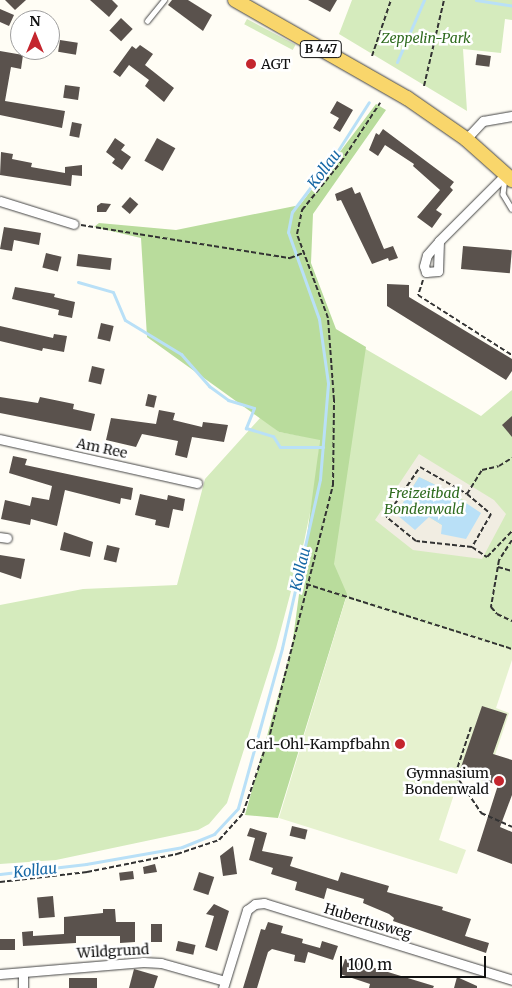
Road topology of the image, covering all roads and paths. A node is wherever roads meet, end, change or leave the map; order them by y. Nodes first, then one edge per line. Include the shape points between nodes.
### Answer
1 (164, 0) edge
2 (235, 0) edge
3 (391, 0) edge
4 (444, 0) edge
5 (147, 21) dead end
6 (372, 56) dead end
7 (424, 86) dead end
8 (380, 103) dead end
9 (512, 116) edge
10 (466, 139) junction
11 (509, 177) edge
12 (0, 201) edge
13 (512, 209) edge
14 (74, 224) joint
15 (439, 241) junction
16 (303, 253) junction
17 (426, 272) junction
18 (512, 355) edge
19 (0, 440) edge
20 (512, 458) edge
21 (198, 483) dead end
22 (467, 494) junction
23 (512, 531) edge
24 (512, 540) edge
25 (472, 547) junction
26 (498, 567) junction
27 (512, 571) edge
28 (306, 584) junction
29 (512, 620) edge
30 (512, 649) edge
31 (471, 727) dead end
32 (512, 827) edge
33 (0, 882) edge
34 (23, 973) junction
35 (0, 974) edge
36 (512, 980) edge
37 (224, 984) edge
38 (23, 988) edge

1 - 5 lane
2 - 10 main road, B 447 via 407,98
3 - 6 path
4 - 7 path
8 - 16 path via 341,162 302,210 297,234
9 - 10 street via 483,120
10 - 11 main road, B 447
11 - 13 lane via 503,194
11 - 15 street
12 - 14 street
14 - 16 path via 290,258
15 - 17 street via 427,255
15 - 17 street via 438,271
16 - 28 path via 328,318 334,400 333,485
17 - 18 path via 418,295
19 - 21 street, Am Ree
20 - 22 path via 499,466 482,470
22 - 25 path via 491,514
22 - 25 path via 420,467 386,517 416,541
23 - 25 path via 487,556
24 - 26 path
26 - 27 path
26 - 29 path via 491,607 497,614
28 - 30 path
28 - 33 path via 265,751 243,813 219,840 177,854 88,872
31 - 32 path via 454,778 459,780 481,812
34 - 35 street, Wildgrund
34 - 37 street, Wildgrund via 143,962 161,963
34 - 38 street
36 - 37 street, Hubertusweg via 264,903 255,904 247,910

